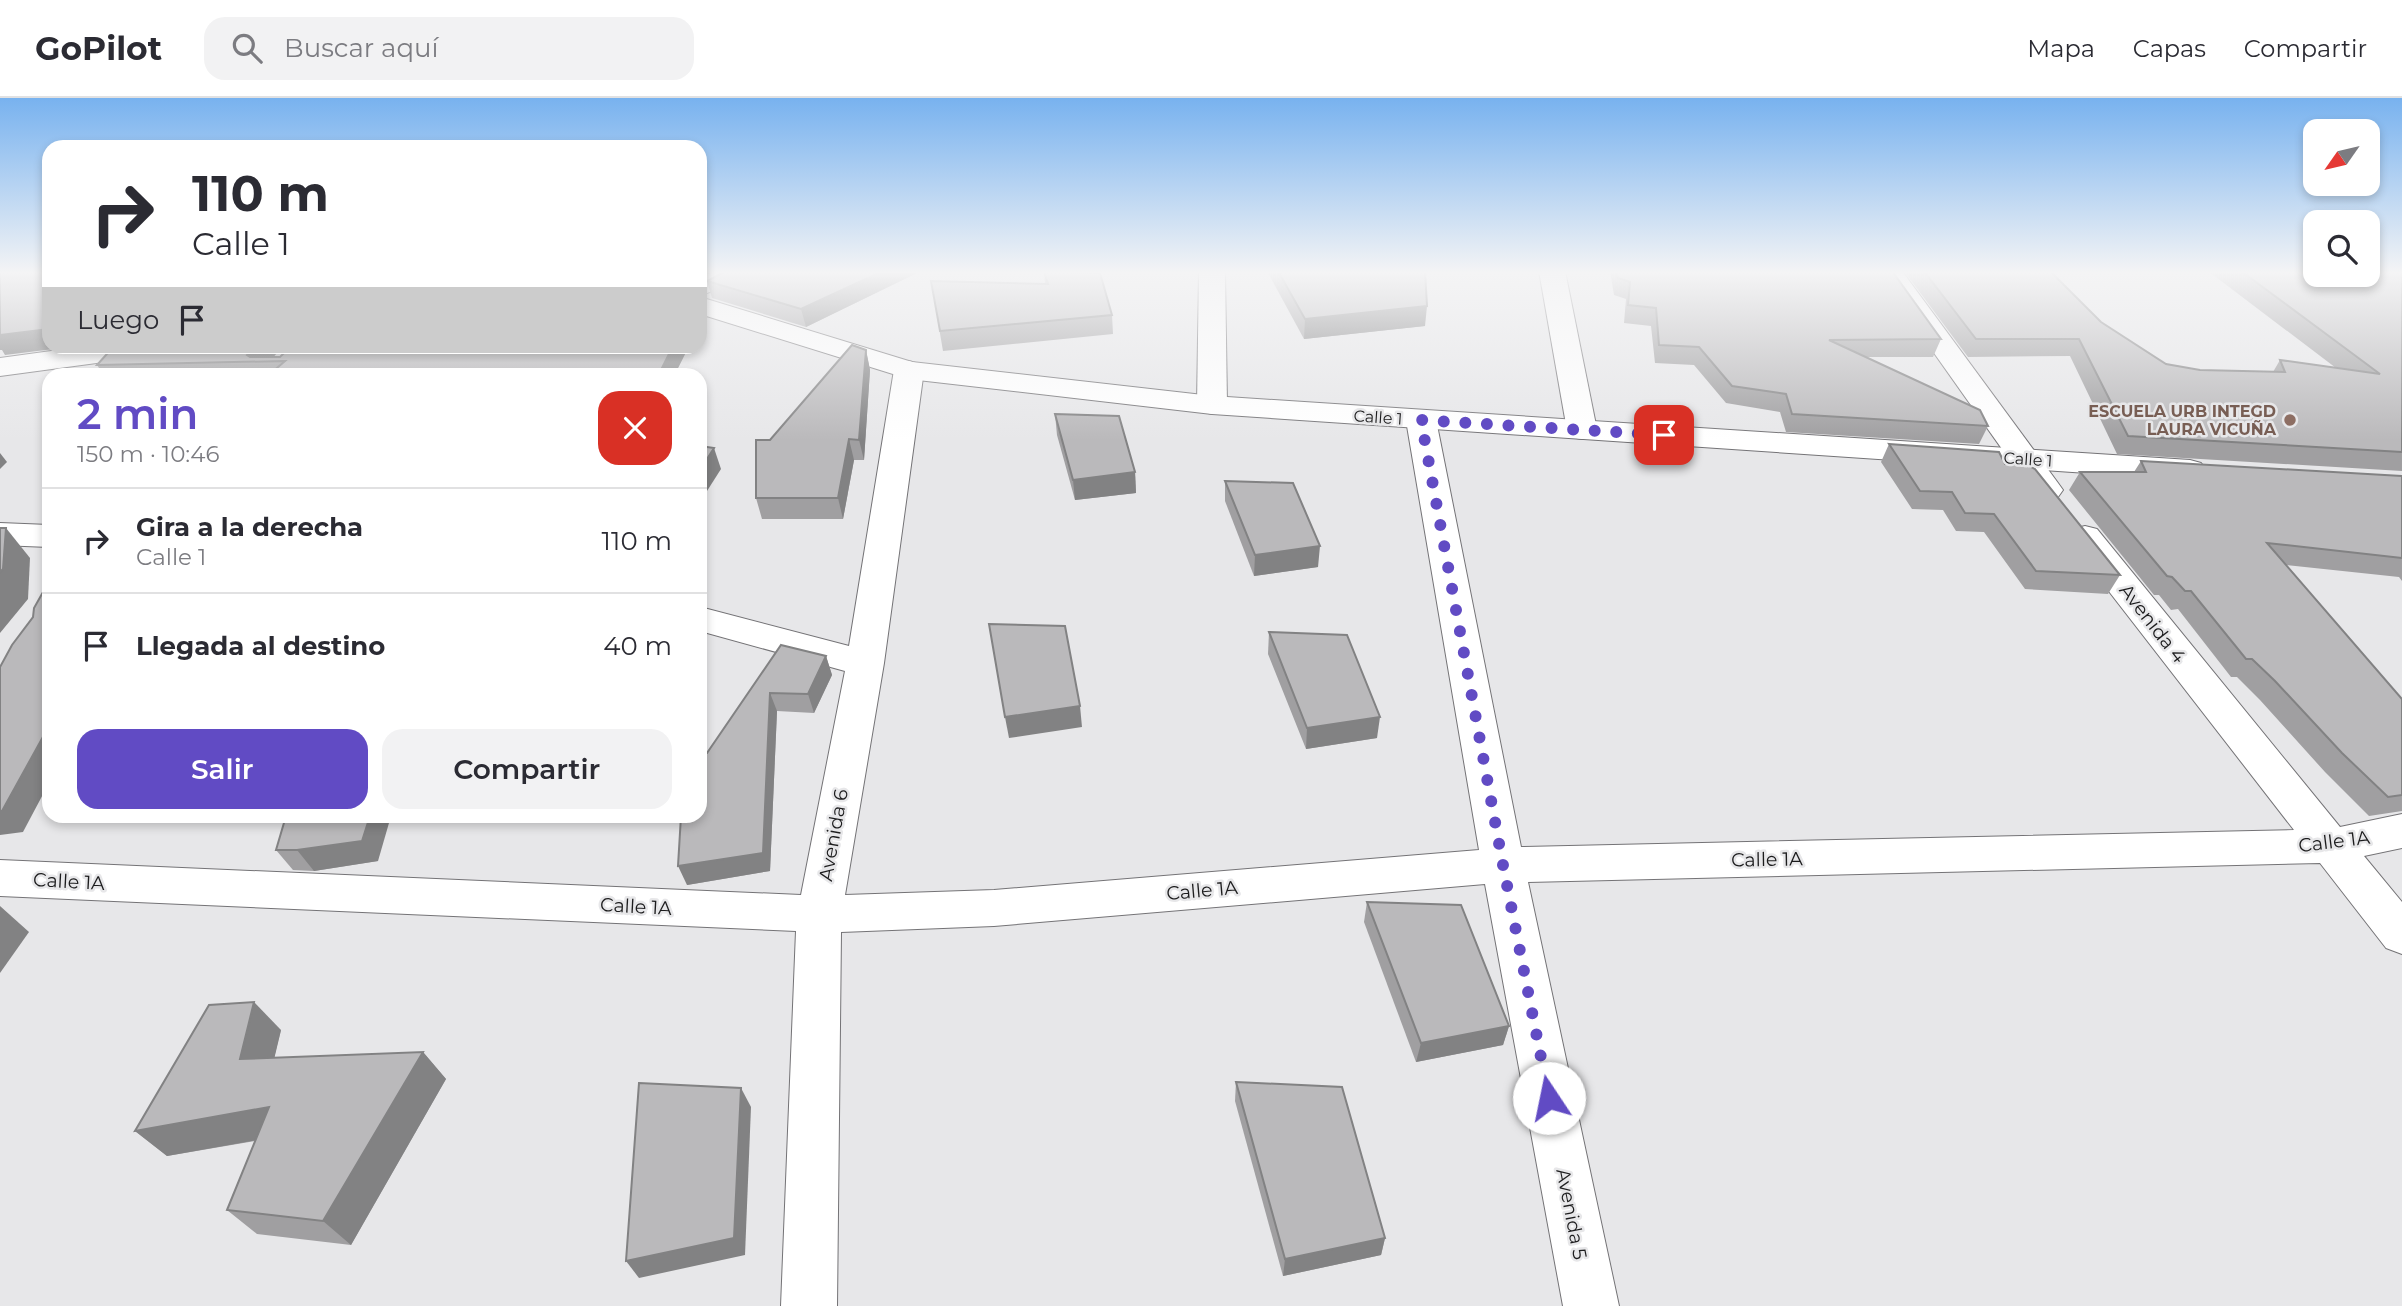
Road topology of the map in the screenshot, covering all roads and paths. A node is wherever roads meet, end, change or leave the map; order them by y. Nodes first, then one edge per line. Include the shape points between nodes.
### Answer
1 (772, 327) edge
2 (1212, 327) edge
3 (1563, 327) edge
4 (1929, 327) edge
5 (97, 354) edge
6 (0, 367) edge
7 (909, 370) junction
8 (1212, 405) junction
9 (1421, 420) junction
10 (1582, 430) junction
11 (2023, 459) junction
12 (2217, 472) edge
13 (0, 534) edge
14 (42, 536) edge
15 (707, 621) edge
16 (865, 663) junction
17 (2402, 831) edge
18 (2330, 846) junction
19 (1503, 865) junction
20 (0, 878) edge
21 (819, 914) junction
22 (2402, 935) edge
23 (809, 1306) edge
24 (1591, 1306) edge

1 - 7 street, Calle 1
2 - 8 street
3 - 10 street
4 - 11 street, Avenida 4
5 - 6 street
7 - 8 street, Calle 1
7 - 16 street, Avenida 6
8 - 9 street, Calle 1
9 - 10 street, Calle 1
9 - 19 street, Avenida 5
10 - 11 street, Calle 1
11 - 12 street, Calle 1
11 - 18 street, Avenida 4
13 - 14 street
15 - 16 street
16 - 21 street, Avenida 6
17 - 18 street, Calle 1A
18 - 19 street, Calle 1A
18 - 22 street, Avenida 4
19 - 21 street, Calle 1A via 994,908
19 - 24 street, Avenida 5
20 - 21 street, Calle 1A
21 - 23 street, Avenida 6

